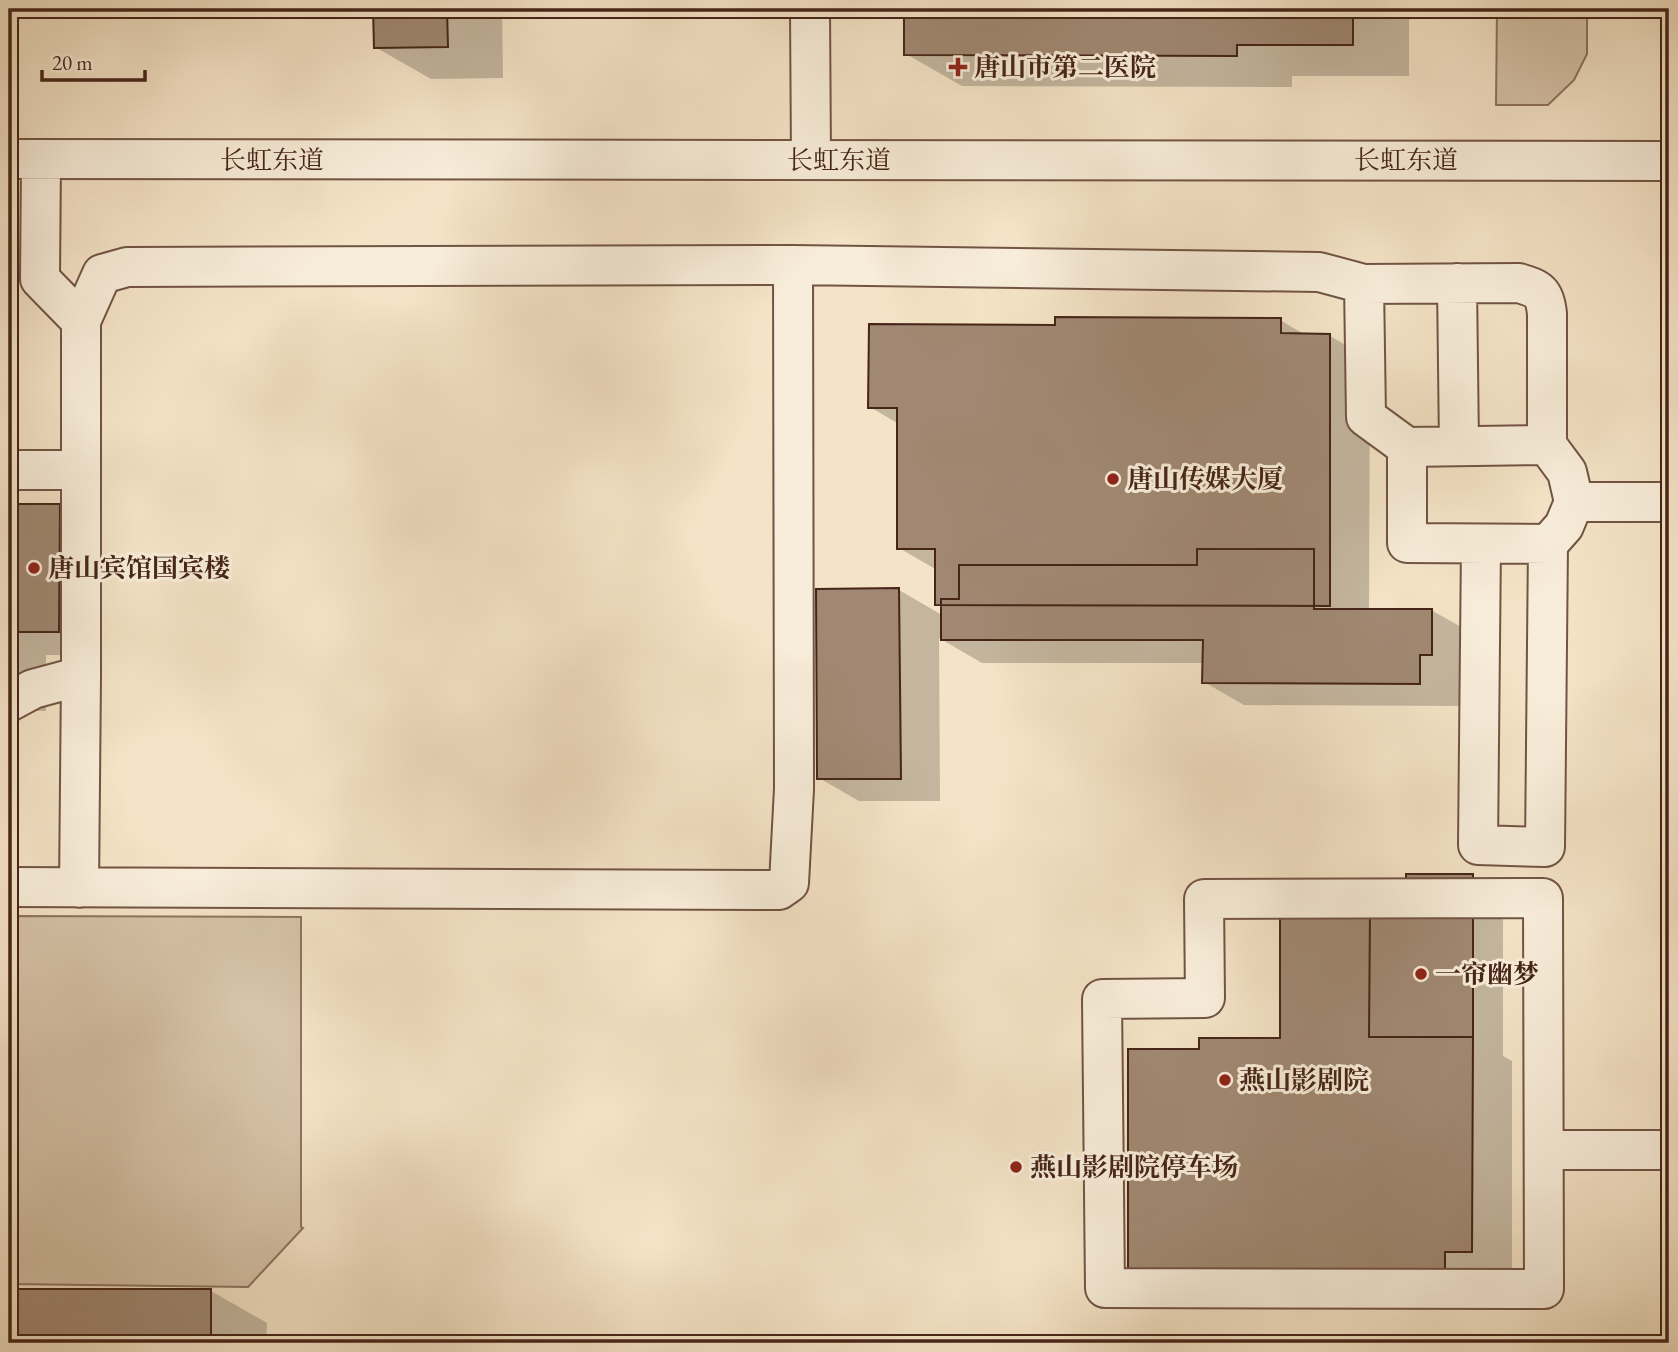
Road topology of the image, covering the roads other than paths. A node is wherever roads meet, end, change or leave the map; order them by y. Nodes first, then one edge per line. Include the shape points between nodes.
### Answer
1 (810, 9) edge
2 (25, 159) edge
3 (811, 160) junction
4 (1669, 160) edge
5 (793, 265) junction
6 (1457, 283) junction
7 (1364, 284) junction
8 (81, 321) junction
9 (1547, 445) junction
10 (1459, 446) junction
11 (1407, 447) junction
12 (9, 470) edge
13 (80, 470) junction
14 (1574, 502) junction
15 (1669, 502) edge
16 (1481, 544) junction
17 (1548, 544) junction
18 (81, 676) junction
19 (9, 702) edge
20 (9, 887) edge
21 (79, 888) junction
22 (1544, 1150) junction
23 (1669, 1150) edge

1 - 3 street
2 - 3 street, 长虹东道
2 - 8 street via 40,279
3 - 4 street, 长虹东道
5 - 7 street via 1320,272
5 - 8 street via 127,267 102,274
5 - 21 street via 794,789 789,883 779,890
6 - 7 street
6 - 9 street via 1519,283 1535,288 1545,299
6 - 10 street
7 - 11 street via 1366,417
8 - 13 street
9 - 10 street
9 - 14 street via 1567,472
10 - 11 street
11 - 16 street via 1407,544
12 - 13 street
13 - 18 street
14 - 15 street
14 - 17 street via 1564,526
16 - 17 street
16 - 17 street via 1478,845 1545,846
18 - 19 street via 33,689
18 - 21 street
20 - 21 street
22 - 22 street via 1543,898 1204,899 1205,998 1102,999 1105,1288 1544,1289
22 - 23 street

